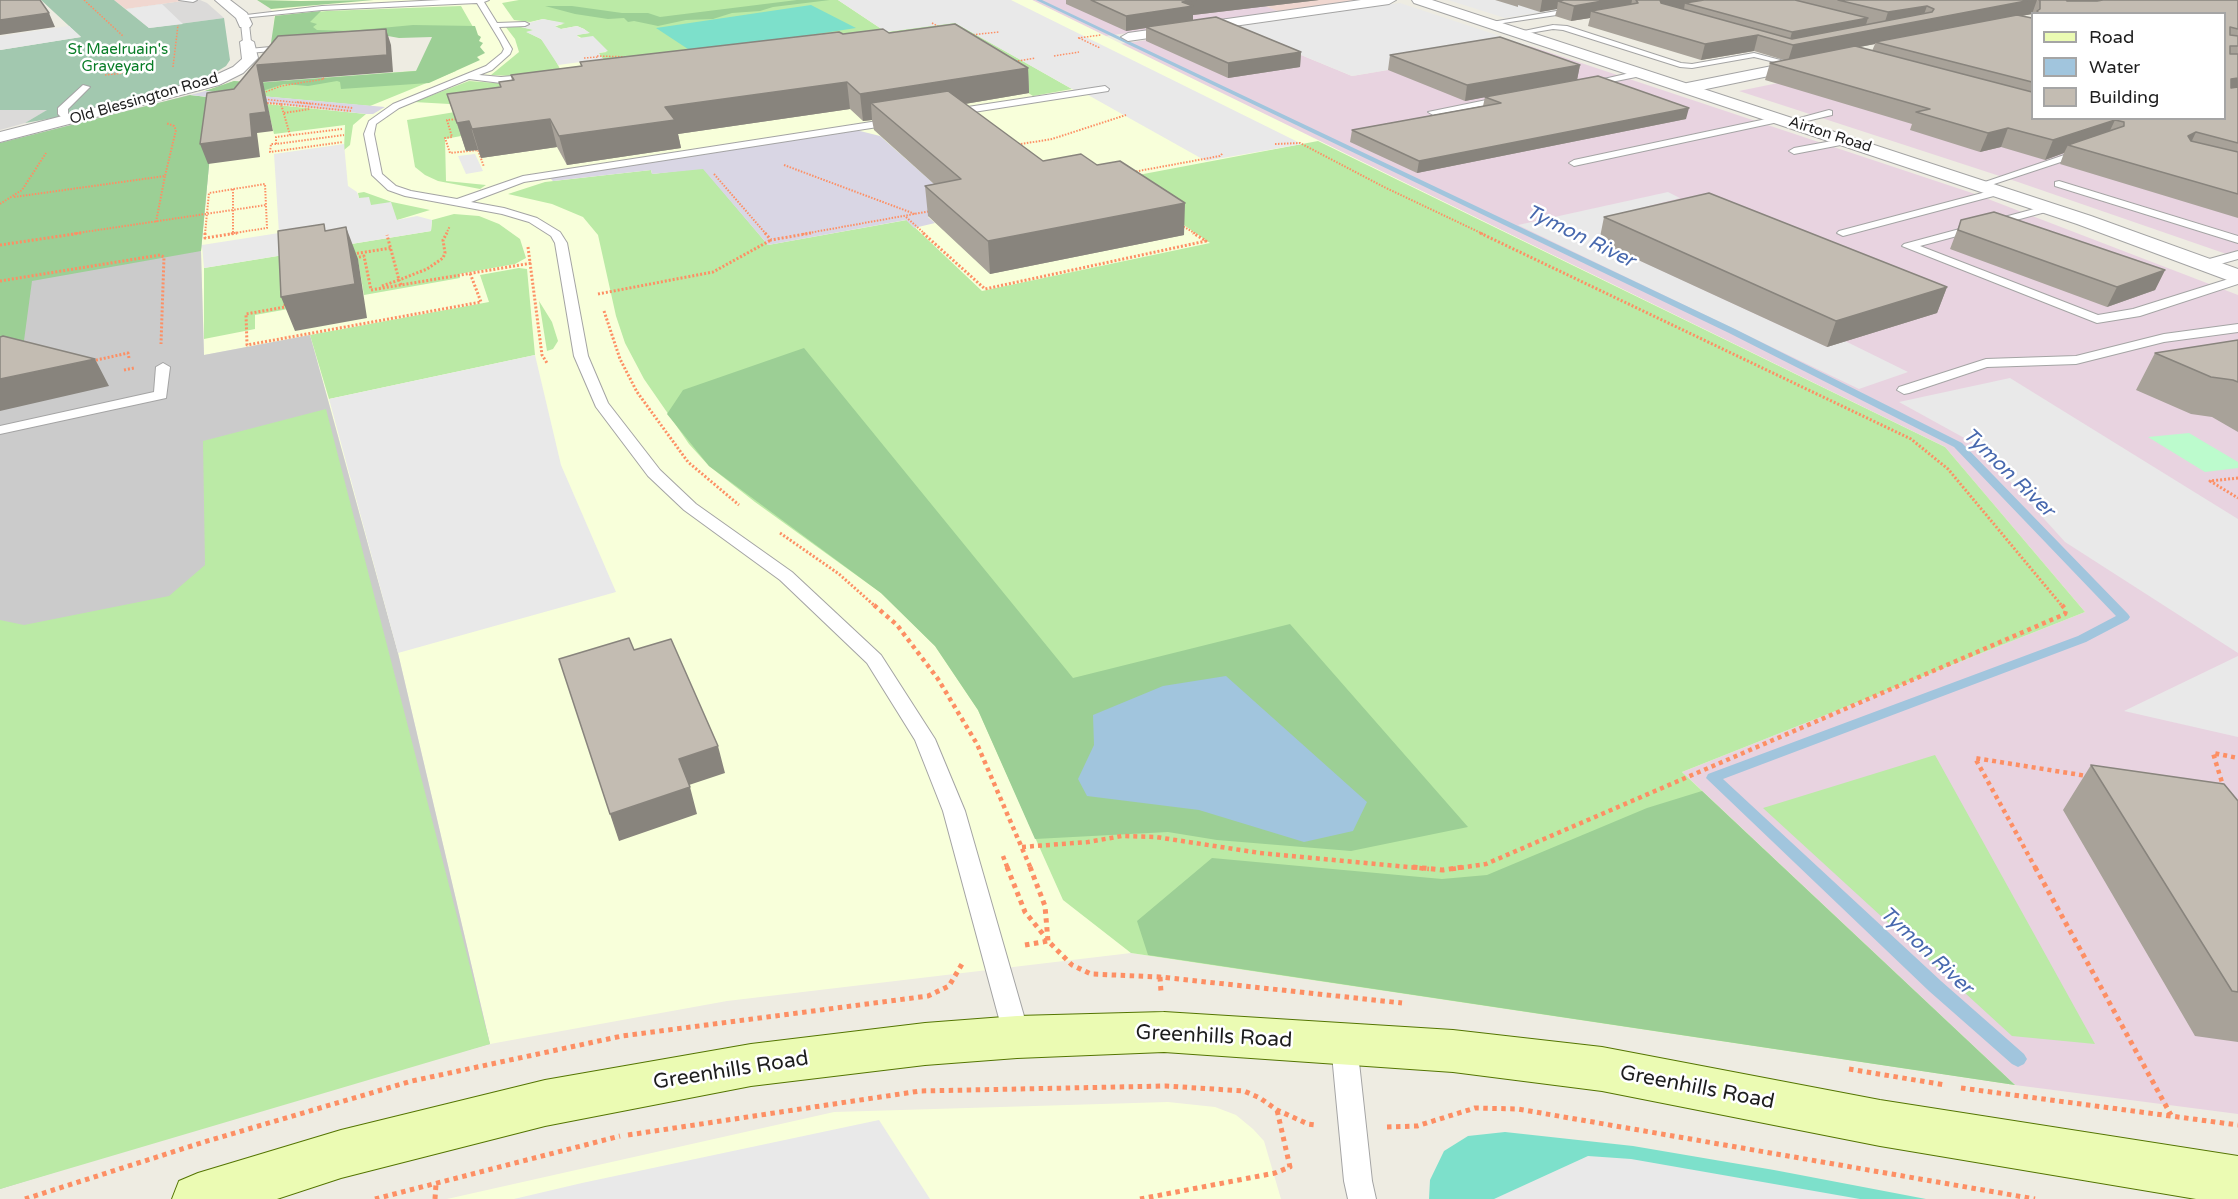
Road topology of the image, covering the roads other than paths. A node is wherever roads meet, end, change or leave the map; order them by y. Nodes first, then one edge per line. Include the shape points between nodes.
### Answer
1 (183, 0) edge
2 (193, 0) edge
3 (222, 0) edge
4 (485, 0) edge
5 (1389, 0) edge
6 (1419, 0) edge
7 (480, 1) edge
8 (1587, 8) dead end
9 (243, 20) junction
10 (1490, 23) junction
11 (1580, 23) edge
12 (494, 24) junction
13 (525, 24) dead end
14 (1552, 27) junction
15 (1518, 33) junction
16 (1128, 37) edge
17 (248, 46) junction
18 (298, 46) edge
19 (1828, 61) edge
20 (1799, 66) junction
21 (1643, 73) junction
22 (549, 76) edge
23 (467, 77) junction
24 (1578, 85) edge
25 (86, 87) road end
26 (1688, 88) junction
27 (1105, 89) dead end
28 (1511, 98) edge
29 (1433, 112) dead end
30 (1829, 113) edge
31 (940, 115) edge
32 (75, 119) junction
33 (905, 120) edge
34 (1785, 120) junction
35 (0, 137) edge
36 (1848, 141) junction
37 (2100, 146) edge
38 (1794, 151) dead end
39 (1574, 163) dead end
40 (2059, 184) dead end
41 (1981, 185) junction
42 (2001, 191) junction
43 (458, 203) junction
44 (2049, 208) junction
45 (1843, 233) dead end
46 (2238, 240) edge
47 (2238, 255) edge
48 (2206, 264) junction
49 (2238, 278) edge
50 (2238, 328) edge
51 (163, 367) dead end
52 (1904, 390) dead end
53 (0, 430) edge
54 (1017, 1037) junction
55 (1344, 1044) junction
56 (2238, 1181) edge
57 (198, 1199) edge
58 (1362, 1199) edge

1 - 2 lane
3 - 9 street
4 - 7 lane
5 - 16 street
6 - 10 street, Airton Road
7 - 9 lane via 322,8
7 - 12 lane
8 - 10 lane
9 - 17 lane
10 - 15 street, Airton Road
11 - 14 lane
12 - 13 lane
12 - 23 lane via 508,49 506,54 497,63
14 - 15 lane
14 - 20 lane via 1680,65 1754,55
15 - 21 street, Airton Road
17 - 18 lane
17 - 32 street, Old Blessington Road via 250,58 244,66 213,82
19 - 20 street
20 - 26 street
21 - 24 lane
21 - 26 street, Airton Road
22 - 23 lane via 501,80
23 - 43 lane via 387,110 369,129 374,166 383,182 409,194
25 - 32 lane via 63,108 63,114
26 - 34 street, Airton Road
27 - 31 lane
28 - 29 lane
30 - 34 lane
32 - 35 street, Old Blessington Road
33 - 43 lane via 524,179
34 - 36 street, Airton Road
34 - 39 lane
36 - 38 lane
36 - 41 street, Airton Road
37 - 41 lane
40 - 46 lane
41 - 42 street, Airton Road
42 - 44 street, Airton Road
42 - 45 lane
43 - 54 lane via 520,215 556,234 561,243 581,356 601,404 654,473 690,507 786,576 874,659 925,739 954,812
44 - 48 street, Airton Road
44 - 49 lane via 1908,246 2097,319 2135,313
47 - 48 lane
48 - 49 street, Airton Road
50 - 52 lane via 2164,338 2076,360 1986,363
51 - 53 lane via 161,395
54 - 55 main road, Greenhills Road via 1164,1032
54 - 57 main road, Greenhills Road via 751,1065 545,1103 341,1154
55 - 56 main road, Greenhills Road via 1453,1051 1602,1070 1880,1123
55 - 58 lane

